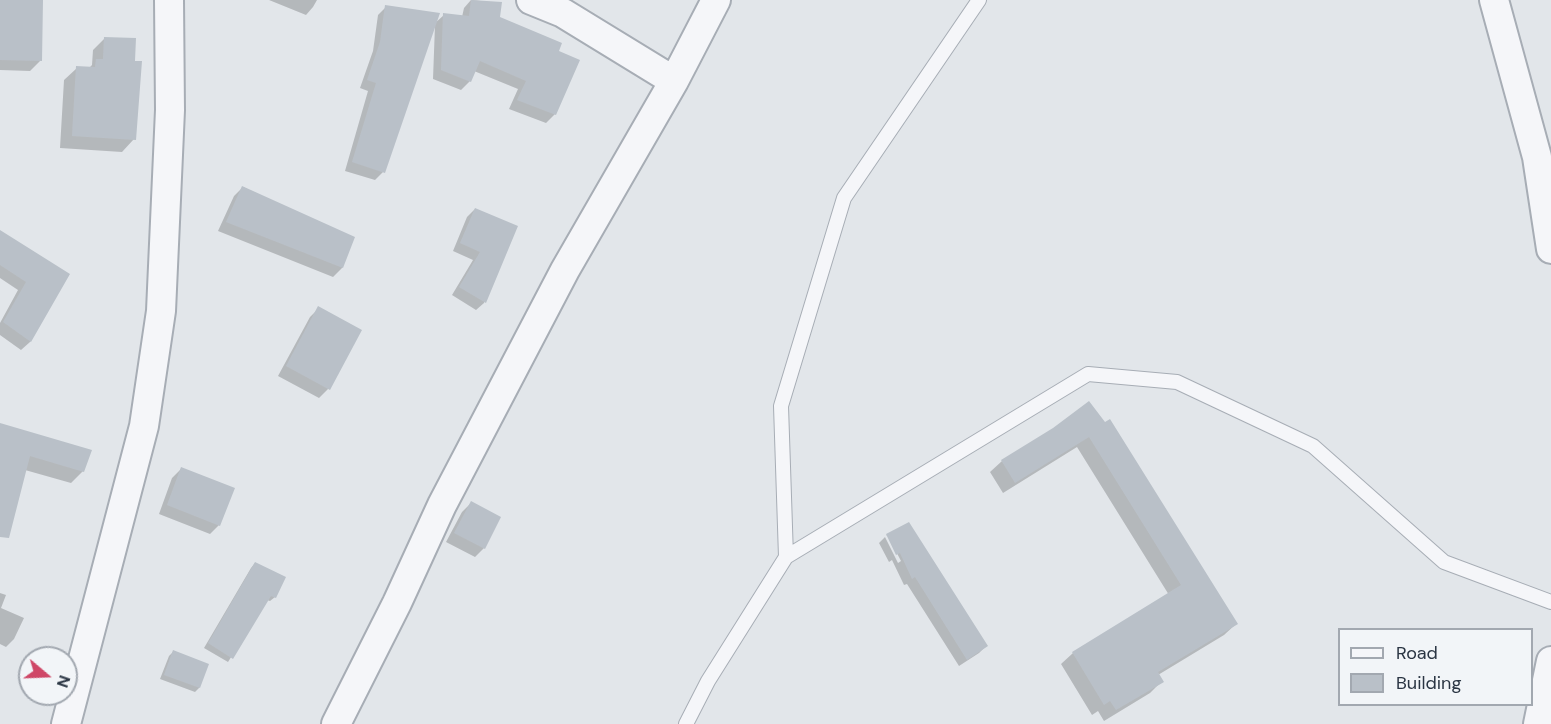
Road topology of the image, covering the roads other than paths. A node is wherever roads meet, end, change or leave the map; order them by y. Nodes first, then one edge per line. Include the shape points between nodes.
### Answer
1 (169, 0) edge
2 (531, 0) edge
3 (716, 0) edge
4 (979, 0) edge
5 (1494, 0) edge
6 (674, 81) junction
7 (1551, 249) edge
8 (786, 558) junction
9 (1551, 602) edge
10 (1551, 661) edge
11 (66, 724) edge
12 (336, 724) edge
13 (686, 724) edge
14 (1538, 724) edge

1 - 11 street via 170,110 161,311 144,426
2 - 6 street via 563,13
3 - 6 street
4 - 8 lane via 844,198 781,406
5 - 7 street via 1537,157
6 - 12 street via 565,270 442,505
8 - 9 lane via 1088,374 1177,382 1313,446 1444,562
8 - 13 lane via 708,681
10 - 14 street

